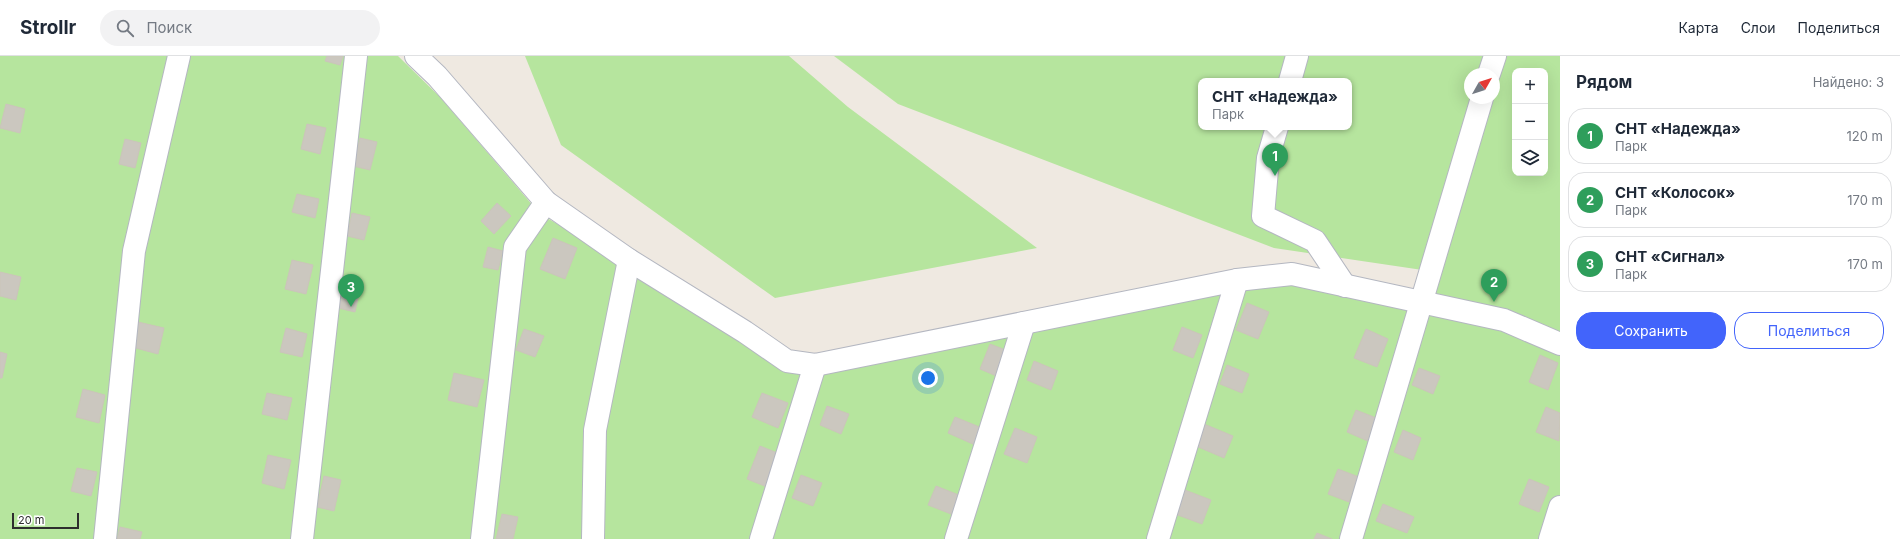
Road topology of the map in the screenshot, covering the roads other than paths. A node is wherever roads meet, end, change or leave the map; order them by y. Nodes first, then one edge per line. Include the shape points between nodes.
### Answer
1 (179, 56) edge
2 (356, 56) edge
3 (416, 56) edge
4 (1297, 56) edge
5 (1494, 56) edge
6 (1491, 68) edge
7 (1291, 78) edge
8 (1480, 104) edge
9 (1276, 130) edge
10 (546, 202) junction
11 (629, 260) junction
12 (1237, 280) junction
13 (1345, 286) junction
14 (1422, 302) junction
15 (1024, 323) junction
16 (1560, 344) edge
17 (815, 365) junction
18 (1560, 507) edge
19 (104, 539) edge
20 (302, 539) edge
21 (482, 539) edge
22 (593, 539) edge
23 (761, 539) edge
24 (956, 539) edge
25 (1158, 539) edge
26 (1351, 539) edge
27 (1550, 539) edge

1 - 19 lane via 134,252
2 - 20 lane
3 - 10 lane via 437,76
4 - 7 lane
5 - 6 lane
8 - 14 lane
9 - 13 lane via 1268,158 1263,216 1315,241
10 - 11 lane
10 - 21 lane via 514,247
11 - 17 lane via 745,332 786,361
11 - 22 lane via 595,430
12 - 13 lane via 1292,274
12 - 15 lane
12 - 25 lane
13 - 14 lane
14 - 16 lane via 1504,320
14 - 26 lane
15 - 17 lane
15 - 24 lane
17 - 23 lane
18 - 27 lane

